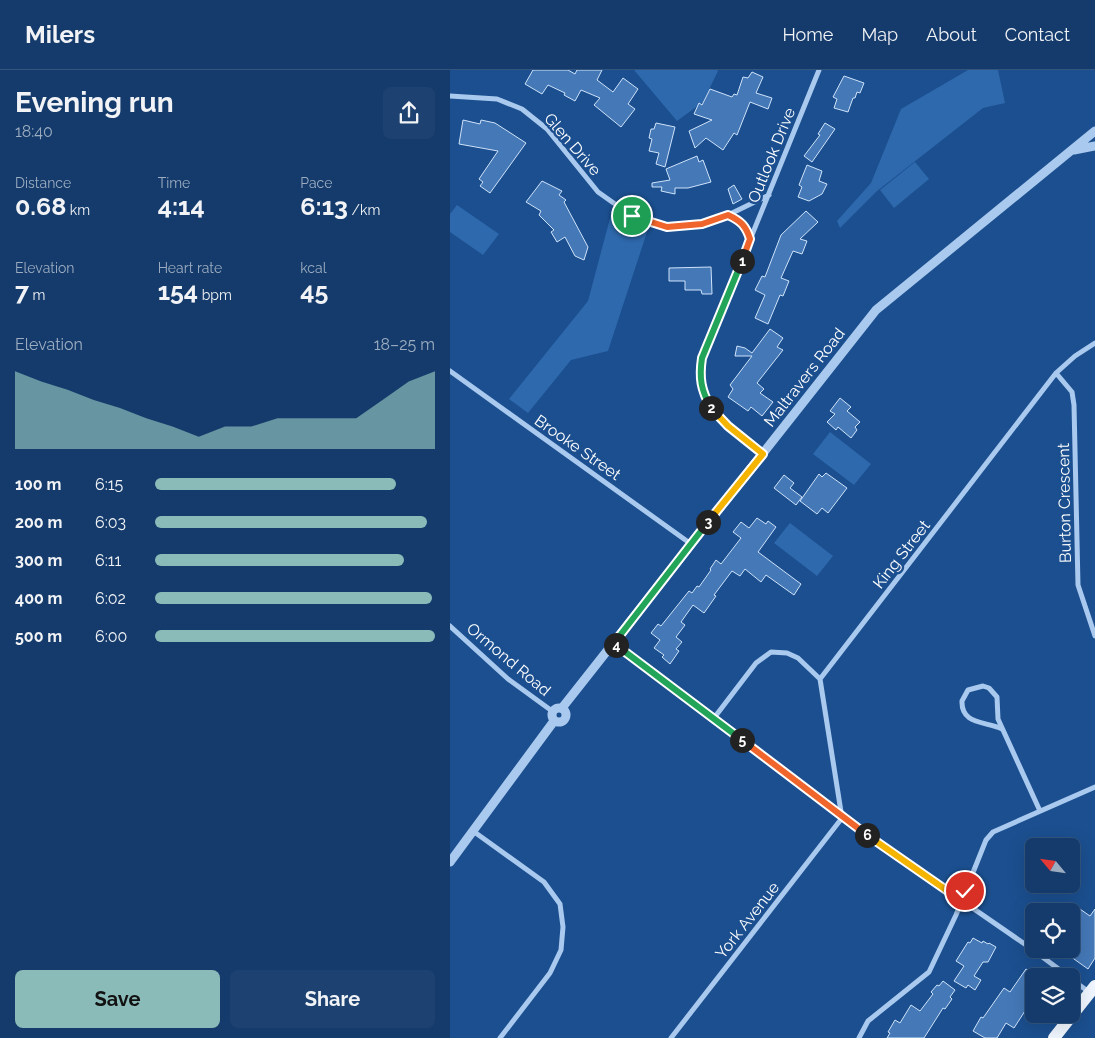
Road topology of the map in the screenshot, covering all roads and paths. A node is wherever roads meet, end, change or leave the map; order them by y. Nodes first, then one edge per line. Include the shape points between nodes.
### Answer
1 (814, 70) edge
2 (819, 70) edge
3 (814, 83) junction
4 (450, 96) edge
5 (1095, 131) edge
6 (1095, 146) edge
7 (1074, 150) junction
8 (769, 195) junction
9 (728, 215) junction
10 (750, 239) junction
11 (1095, 342) edge
12 (450, 372) edge
13 (1056, 373) junction
14 (763, 454) junction
15 (691, 544) junction
16 (450, 626) edge
17 (1095, 636) edge
18 (614, 643) junction
19 (820, 679) junction
20 (562, 708) junction
21 (552, 711) junction
22 (714, 718) junction
23 (554, 721) junction
24 (1002, 729) junction
25 (1095, 788) edge
26 (1040, 811) junction
27 (842, 818) junction
28 (473, 831) junction
29 (450, 862) edge
30 (962, 901) junction
31 (1057, 968) edge
32 (1080, 983) edge
33 (1092, 989) edge
34 (500, 1038) edge
35 (671, 1038) edge
36 (859, 1038) edge
37 (1054, 1038) edge

1 - 3 street
2 - 3 street, Outlook Drive
3 - 8 street, Outlook Drive
4 - 9 street, Glen Drive via 496,99 522,109 547,129 598,192 632,216 667,227 702,224
5 - 7 street, Maltravers Road
6 - 7 street, Maltravers Road
7 - 14 street, Maltravers Road via 876,310
8 - 9 street, Glen Drive
8 - 10 street, Outlook Drive
9 - 10 street via 746,227
10 - 14 street, Outlook Drive via 702,358 700,375 706,398 716,415
11 - 13 street, King Street
12 - 15 street, Brooke Street
13 - 17 street, Burton Crescent via 1072,392 1074,405 1078,585
13 - 19 street, King Street
14 - 15 street, Maltravers Road
15 - 18 street, Maltravers Road
16 - 21 street, Ormond Road via 508,679
18 - 20 street, Maltravers Road
18 - 22 street
19 - 22 street via 798,658 771,652 756,663
19 - 27 street
20 - 21 street
20 - 23 street via 565,718 561,722
21 - 23 street
22 - 27 street
23 - 28 street
24 - 24 street via 966,716 962,701 968,690 982,686 994,692
24 - 26 street
25 - 26 street
26 - 30 street via 989,836
27 - 30 street
27 - 35 street, York Avenue
28 - 29 street
28 - 34 street via 544,882 560,904 564,927 561,950 550,973
30 - 31 street
30 - 36 street via 929,972 868,1021
32 - 33 street
33 - 37 main road

